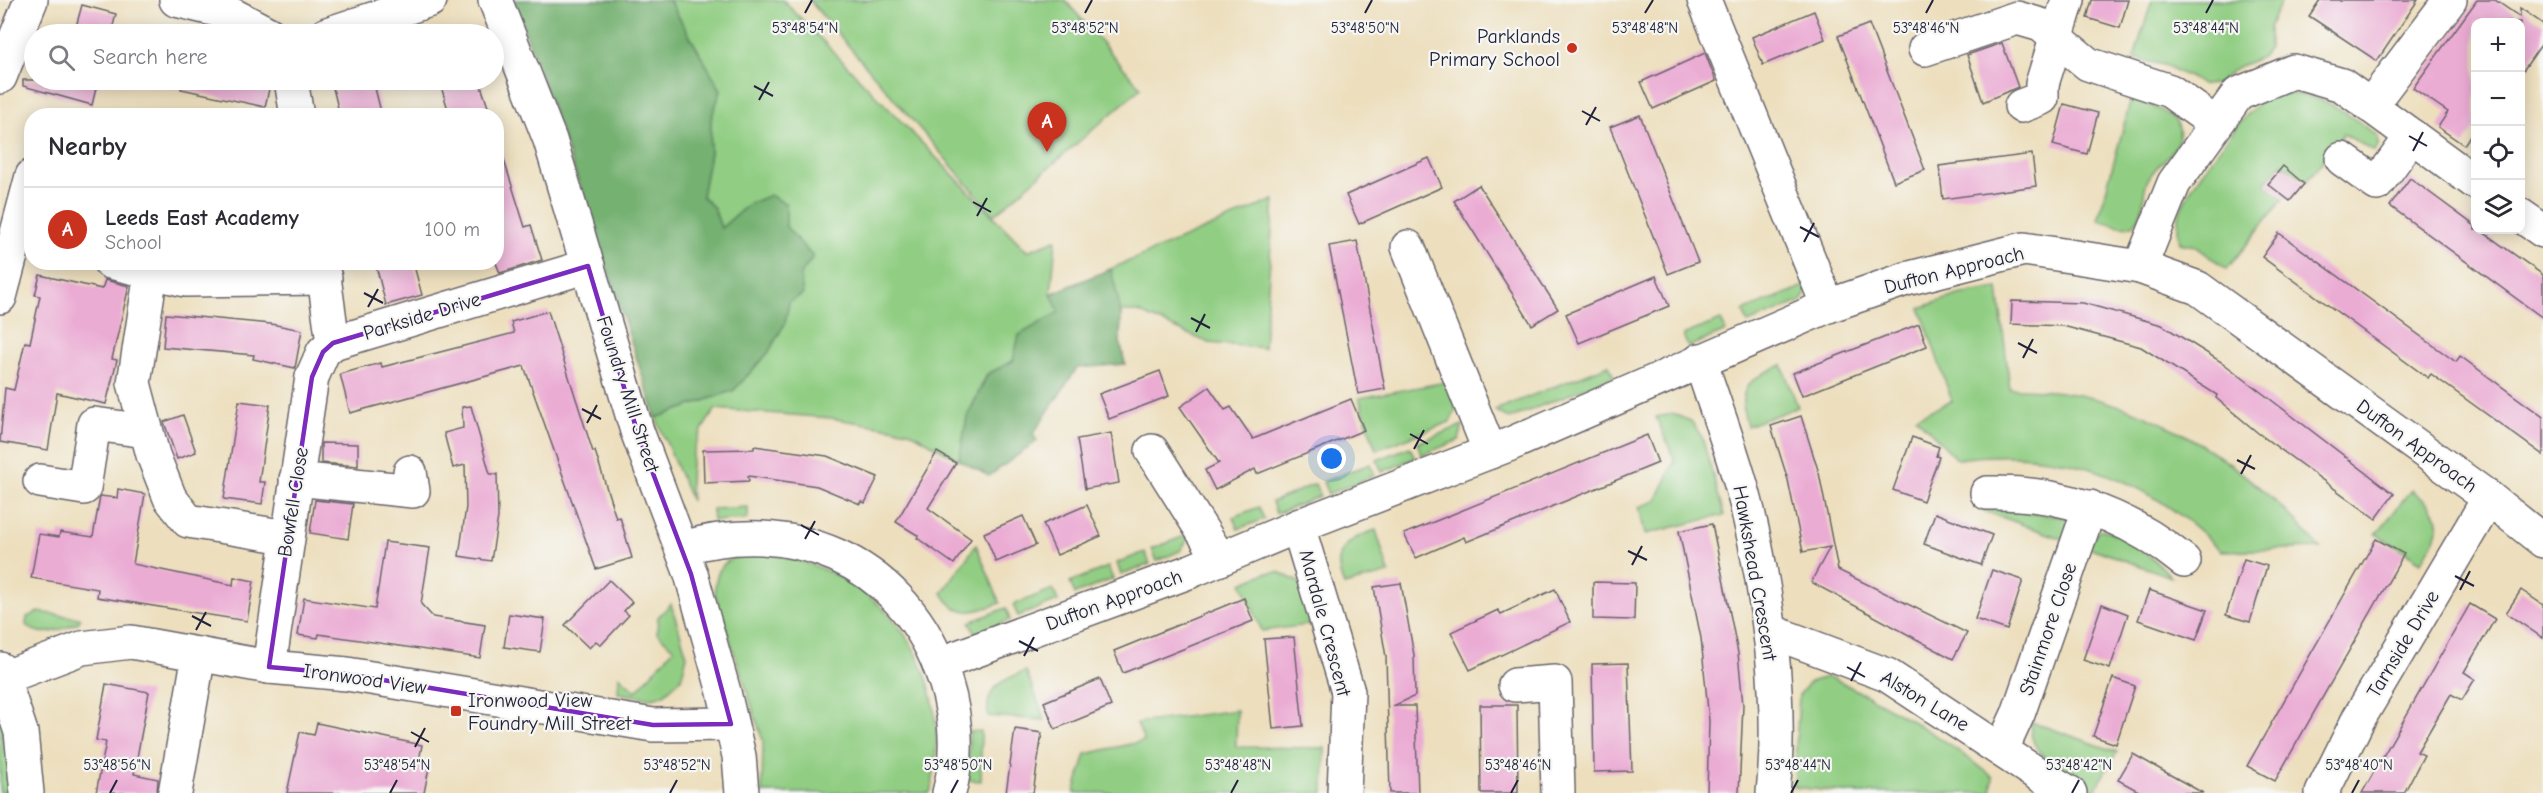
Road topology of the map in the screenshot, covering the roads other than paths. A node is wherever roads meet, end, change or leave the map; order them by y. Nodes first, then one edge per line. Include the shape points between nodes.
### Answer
1 (31, 0) edge
2 (176, 0) edge
3 (430, 0) edge
4 (495, 0) edge
5 (1704, 0) edge
6 (2068, 0) edge
7 (2451, 0) edge
8 (250, 24) edge
9 (357, 24) edge
10 (2057, 38) junction
11 (1925, 49) dead end
12 (0, 78) edge
13 (293, 90) edge
14 (2021, 106) dead end
15 (2370, 106) junction
16 (296, 108) edge
17 (2216, 124) junction
18 (2412, 136) junction
19 (2342, 159) dead end
20 (2471, 180) edge
21 (2525, 218) edge
22 (2543, 231) edge
23 (23, 241) edge
24 (1408, 247) dead end
25 (588, 266) junction
26 (2140, 267) junction
27 (140, 270) edge
28 (323, 270) edge
29 (151, 273) junction
30 (0, 297) edge
31 (1828, 306) junction
32 (333, 343) junction
33 (1700, 360) junction
34 (146, 431) junction
35 (1152, 451) dead end
36 (1490, 452) junction
37 (410, 472) dead end
38 (296, 479) junction
39 (40, 481) dead end
40 (1987, 493) dead end
41 (2489, 498) junction
42 (2090, 507) junction
43 (1299, 526) junction
44 (287, 537) junction
45 (2543, 541) edge
46 (682, 549) junction
47 (1220, 559) junction
48 (2184, 561) dead end
49 (1770, 631) junction
50 (199, 654) junction
51 (939, 664) junction
52 (268, 667) junction
53 (2, 673) edge
54 (1515, 685) dead end
55 (731, 724) junction
56 (2002, 749) junction
57 (2023, 781) edge
58 (27, 793) edge
59 (175, 793) edge
60 (742, 793) edge
61 (949, 793) edge
62 (1344, 793) edge
63 (1558, 793) edge
64 (1773, 793) edge
65 (2070, 793) edge
66 (2322, 793) edge

1 - 12 street
2 - 8 street via 229,13
3 - 9 street
4 - 25 street, Foundry Mill Street via 550,140
5 - 31 street
6 - 10 street
7 - 15 street
10 - 11 street via 2040,25 2017,18
10 - 14 street via 2042,84 2042,98
10 - 17 street via 2088,64 2170,91
13 - 16 street
15 - 17 street via 2342,85 2294,71 2238,94
15 - 18 street
17 - 26 street via 2174,183
18 - 19 street via 2376,184
18 - 20 street
21 - 22 street
23 - 30 street
24 - 36 street
25 - 32 street, Parkside Drive
25 - 46 street, Foundry Mill Street via 637,431
26 - 31 street, Dufton Approach via 2024,249 1906,279
26 - 41 street, Dufton Approach via 2198,288
27 - 29 street
28 - 29 street via 185,280
28 - 32 street
29 - 34 street via 134,383
31 - 33 street, Dufton Approach
32 - 38 street, Bowfell Close via 323,352 312,377
33 - 36 street, Dufton Approach
33 - 49 street, Hawkshead Crescent via 1746,503
34 - 39 street via 94,424 84,488
34 - 44 street via 170,498 188,521
35 - 47 street
36 - 43 street, Dufton Approach
37 - 38 street via 412,491
38 - 44 street, Bowfell Close
40 - 42 street via 2034,494
41 - 45 street, Dufton Approach
41 - 66 street, Tarnside Drive via 2359,718
42 - 48 street via 2146,533
42 - 56 street, Stainmore Close via 2018,714
43 - 47 street, Dufton Approach
43 - 62 street, Mardale Crescent via 1348,692
44 - 52 street, Bowfell Close
46 - 51 street via 725,538 769,537 833,553 871,574 902,604
46 - 55 street, Foundry Mill Street
47 - 51 street, Dufton Approach
49 - 56 street, Alston Lane via 1887,675
49 - 64 street, Hawkshead Crescent via 1775,706
50 - 52 street, Ironwood View
50 - 53 street, Ironwood View via 131,642 82,648
50 - 59 street
51 - 61 street via 954,720
52 - 55 street, Ironwood View via 347,674 653,725
53 - 58 street via 21,732
54 - 63 street via 1555,682
55 - 60 street, Foundry Mill Street
56 - 57 street, Alston Lane
57 - 65 street, Alston Lane

